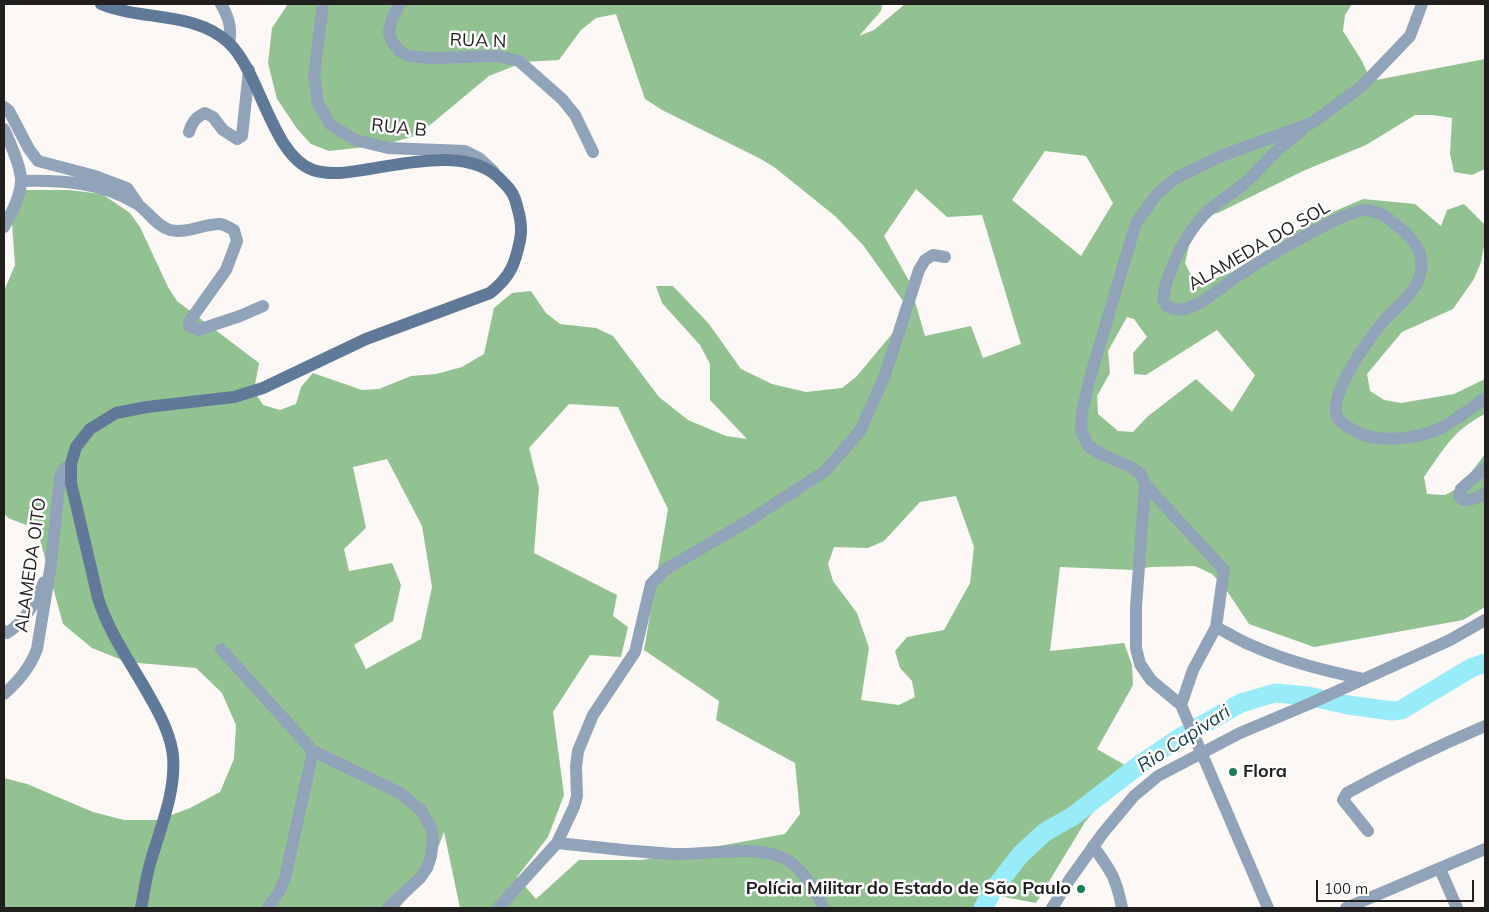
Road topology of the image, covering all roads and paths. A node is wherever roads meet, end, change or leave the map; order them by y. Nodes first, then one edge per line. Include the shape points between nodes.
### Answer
1 (101, 4) edge
2 (222, 4) edge
3 (322, 4) edge
4 (399, 4) edge
5 (1422, 4) edge
6 (229, 43) junction
7 (249, 70) junction
8 (4, 106) edge
9 (1312, 123) junction
10 (4, 129) edge
11 (189, 132) dead end
12 (593, 152) dead end
13 (496, 174) junction
14 (21, 181) junction
15 (138, 204) junction
16 (4, 227) edge
17 (945, 257) dead end
18 (263, 306) dead end
19 (1485, 398) edge
20 (71, 464) junction
21 (1485, 468) edge
22 (1145, 484) junction
23 (1485, 493) edge
24 (51, 564) junction
25 (1485, 620) edge
26 (1216, 627) junction
27 (4, 631) edge
28 (220, 649) dead end
29 (1364, 679) junction
30 (4, 694) edge
31 (1183, 709) junction
32 (1485, 726) edge
33 (1200, 749) junction
34 (313, 751) junction
35 (1368, 831) dead end
36 (557, 843) junction
37 (1092, 846) junction
38 (1485, 849) edge
39 (1440, 869) junction
40 (140, 908) edge
41 (268, 908) edge
42 (388, 908) edge
43 (498, 908) edge
44 (823, 908) edge
45 (1052, 908) edge
46 (1122, 908) edge
47 (1268, 908) edge
48 (1346, 908) edge
49 (1457, 908) edge

1 - 6 main road via 198,24
2 - 6 street via 231,25
3 - 13 street, RUA B via 314,76 318,104 331,125 355,140 388,148 465,151 479,158
4 - 12 street, RUA N via 389,32 400,51 408,56 498,56 518,61 562,99 575,115
5 - 9 street via 1410,36 1362,86
6 - 7 main road
7 - 11 street via 242,136 237,139 230,135 222,130 214,117 205,113 197,117
7 - 13 main road via 283,142 296,159 312,170 346,173 445,160 468,162
8 - 15 street via 38,161 126,188
9 - 19 street, ALAMEDA DO SOL via 1279,148 1246,183 1205,214 1185,239 1170,270 1162,297 1164,304 1171,309 1180,309 1199,303 1237,276 1316,230 1366,210 1385,216 1404,230 1422,259 1421,273 1413,291 1382,323 1347,374 1336,412 1341,423 1363,435 1382,439 1423,434 1442,428
9 - 22 street via 1221,156 1176,178 1157,194 1136,223 1089,382 1081,430 1088,446 1129,466 1140,474
10 - 14 street
13 - 20 main road via 512,191 521,216 522,233 509,274 490,293 366,339 263,388 234,397 116,413 90,429 76,447
14 - 15 street via 76,182 104,188
14 - 16 street via 15,206
15 - 18 street via 169,230 184,231 221,224 234,230 237,241 226,270 190,322 190,327 198,330
17 - 36 street via 933,255 924,260 885,375 860,431 825,471 666,569 651,584 635,652 593,715 578,751 577,796
20 - 24 street, ALAMEDA OITO via 60,477
20 - 40 main road via 74,500 103,615 152,701 173,754 173,778 167,809
21 - 23 street via 1461,489 1459,496 1470,500
22 - 26 street via 1224,570
22 - 31 street via 1136,648 1140,664 1151,680
24 - 27 street via 31,610 16,628
24 - 30 street, ALAMEDA OITO via 32,661 20,680
25 - 29 street via 1450,640
26 - 29 street via 1284,658
26 - 31 street via 1193,670
28 - 34 street
29 - 33 street
31 - 33 street
32 - 35 street via 1395,766 1347,793 1343,800
33 - 37 street via 1134,796
33 - 47 street
34 - 41 street via 285,878
34 - 42 street via 400,793 422,810 431,828 433,839 427,868
36 - 43 street
36 - 44 street via 676,854 744,851 781,857 793,864 817,892
37 - 45 street
37 - 46 street via 1112,871
38 - 39 street
39 - 48 street
39 - 49 street

